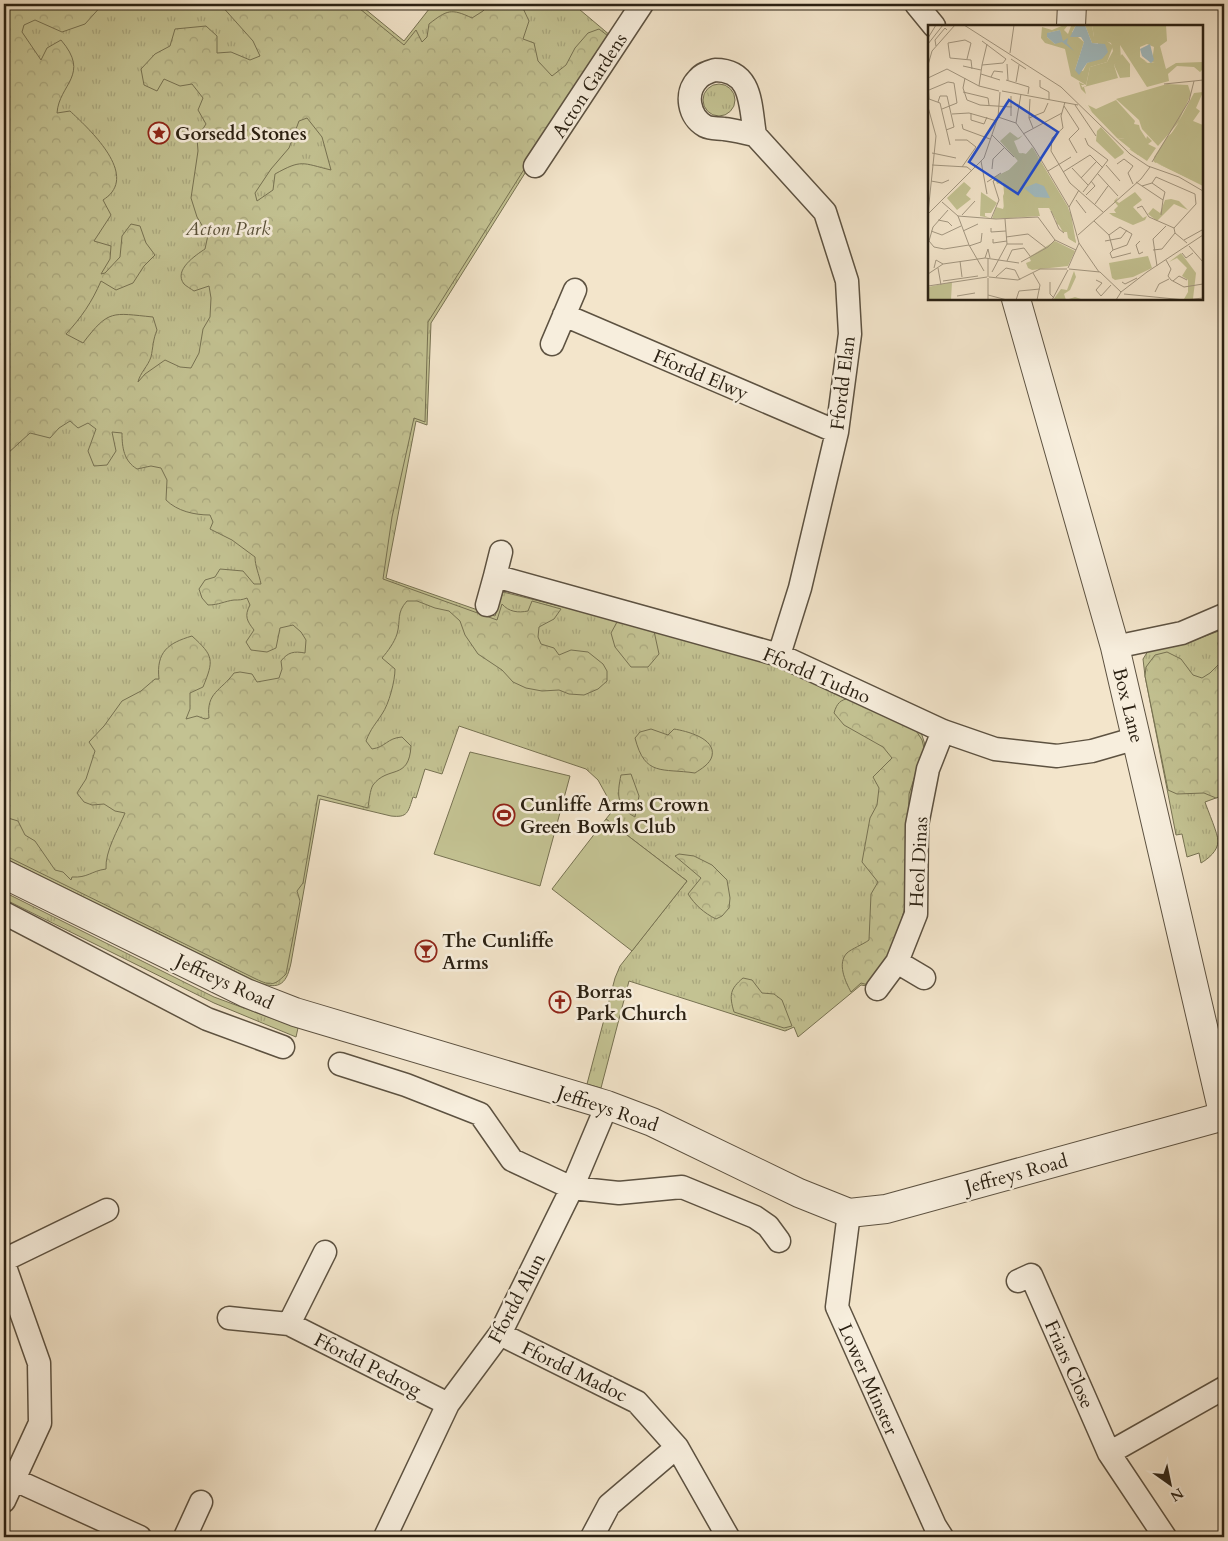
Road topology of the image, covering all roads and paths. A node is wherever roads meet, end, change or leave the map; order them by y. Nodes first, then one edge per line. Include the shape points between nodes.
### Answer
1 (642, 4) edge
2 (916, 4) edge
3 (1072, 4) edge
4 (933, 25) edge
5 (1071, 25) edge
6 (749, 101) junction
7 (724, 129) junction
8 (755, 135) junction
9 (536, 166) dead end
10 (575, 290) dead end
11 (1016, 300) edge
12 (564, 315) junction
13 (552, 344) dead end
14 (837, 432) junction
15 (501, 552) dead end
16 (495, 576) junction
17 (487, 605) dead end
18 (1224, 614) edge
19 (1115, 647) junction
20 (780, 655) junction
21 (943, 731) junction
22 (1138, 738) junction
23 (4, 874) edge
24 (4, 913) edge
25 (897, 962) junction
26 (924, 978) dead end
27 (878, 990) dead end
28 (1216, 1045) edge
29 (283, 1047) dead end
30 (340, 1064) dead end
31 (607, 1105) junction
32 (1224, 1116) edge
33 (572, 1188) junction
34 (107, 1210) dead end
35 (849, 1213) junction
36 (779, 1241) dead end
37 (325, 1252) dead end
38 (4, 1260) edge
39 (4, 1264) edge
40 (1031, 1274) dead end
41 (230, 1318) dead end
42 (289, 1324) junction
43 (500, 1334) junction
44 (1224, 1388) edge
45 (448, 1404) junction
46 (677, 1447) junction
47 (1109, 1453) junction
48 (15, 1480) junction
49 (4, 1502) edge
50 (202, 1502) dead end
51 (140, 1537) edge
52 (185, 1537) edge
53 (385, 1537) edge
54 (592, 1537) edge
55 (728, 1537) edge
56 (942, 1537) edge
57 (1165, 1537) edge

1 - 9 street, Acton Gardens
2 - 4 street
3 - 5 street
6 - 7 street via 742,120
6 - 7 street via 745,85 733,73 714,70 697,80 690,94 692,112 705,126
6 - 8 street
7 - 8 street
8 - 14 street, Ffordd Elan via 825,212 847,281 850,334
10 - 12 street
11 - 19 street, Box Lane
12 - 13 street
12 - 14 street, Ffordd Elwy
14 - 20 street, Ffordd Elan via 800,588
15 - 16 street
16 - 17 street
16 - 20 street, Ffordd Tudno
18 - 19 street via 1182,633
19 - 22 street, Box Lane
20 - 21 street, Ffordd Tudno
21 - 22 street, Ffordd Tudno via 995,749 1057,756 1092,751
21 - 25 street, Heol Dinas via 928,769 917,825 916,914
22 - 28 street, Box Lane
23 - 31 street, Jeffreys Road via 246,993 295,1012
24 - 29 street, Jeffreys Road via 207,1019
25 - 26 street
25 - 27 street, Heol Dinas
28 - 32 street, Box Lane
30 - 33 street via 480,1114 512,1160
31 - 33 street, Ffordd Alun
31 - 35 street, Jeffreys Road via 652,1122
32 - 35 street, Jeffreys Road via 886,1209
33 - 36 street via 620,1193 682,1187 755,1218 768,1226
33 - 43 street, Ffordd Alun
34 - 38 street
35 - 56 street, Lower Minster via 837,1308
37 - 42 street
39 - 48 street via 39,1363 40,1423
40 - 47 street, Friars Close
41 - 42 street, Ffordd Pedrog
42 - 45 street, Ffordd Pedrog
43 - 45 street, Ffordd Alun
43 - 46 street, Ffordd Madoc via 637,1402
44 - 47 street
45 - 53 street, Ffordd Alun
46 - 54 street via 609,1505
46 - 55 street, Ffordd Madoc
47 - 57 street, Friars Close
48 - 49 street
48 - 51 street
50 - 52 street

